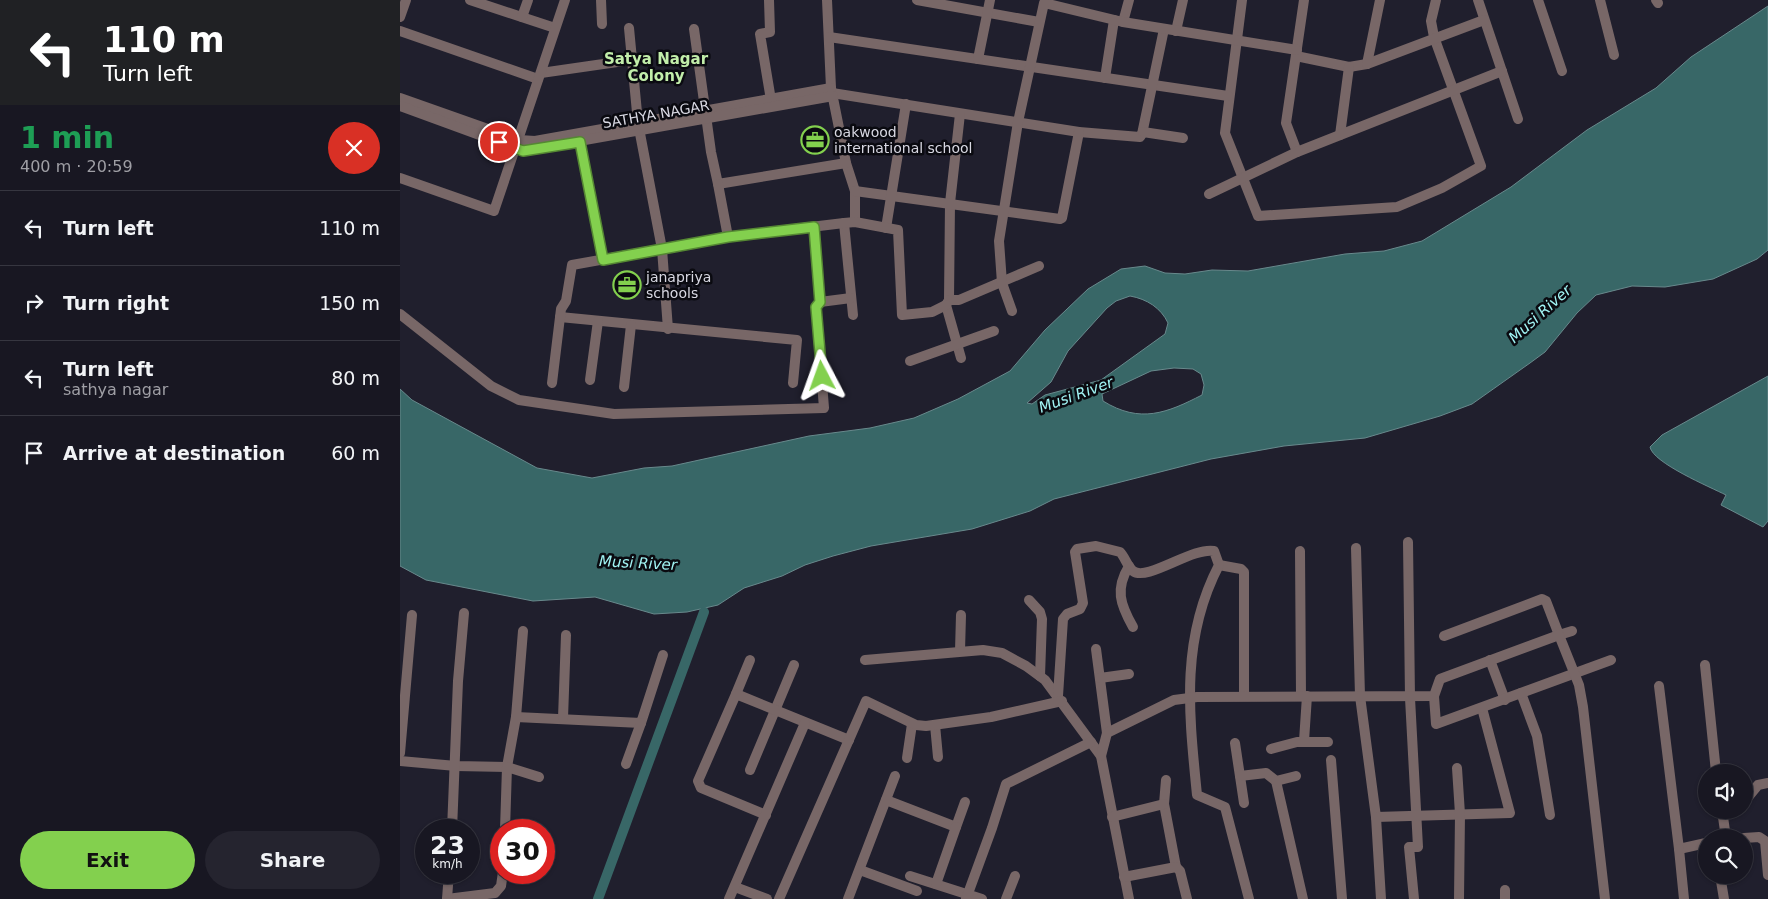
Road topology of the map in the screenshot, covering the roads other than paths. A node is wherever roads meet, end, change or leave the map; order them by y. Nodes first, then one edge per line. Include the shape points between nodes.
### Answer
1 (406, 0) edge
2 (472, 0) edge
3 (528, 0) edge
4 (565, 0) edge
5 (601, 0) edge
6 (768, 0) edge
7 (827, 0) edge
8 (917, 0) edge
9 (990, 0) edge
10 (1128, 0) edge
11 (1184, 0) edge
12 (1242, 0) edge
13 (1304, 0) edge
14 (1380, 0) edge
15 (1436, 0) edge
16 (1478, 0) edge
17 (1538, 0) edge
18 (1600, 0) edge
19 (937, 2) edge
20 (1057, 3) edge
21 (987, 13) junction
22 (400, 17) edge
23 (522, 17) junction
24 (1484, 20) junction
25 (1119, 21) junction
26 (1039, 22) junction
27 (602, 24) dead end
28 (555, 28) junction
29 (629, 28) dead end
30 (694, 29) dead end
31 (1164, 29) junction
32 (400, 30) edge
33 (1176, 31) junction
34 (829, 37) junction
35 (1434, 37) junction
36 (1236, 42) junction
37 (1296, 53) junction
38 (1614, 55) dead end
39 (978, 59) junction
40 (631, 60) junction
41 (1367, 64) junction
42 (1029, 67) junction
43 (1349, 68) junction
44 (1502, 71) junction
45 (1562, 71) dead end
46 (539, 76) junction
47 (1105, 78) junction
48 (1154, 85) junction
49 (1453, 90) junction
50 (832, 92) junction
51 (1228, 96) junction
52 (400, 98) edge
53 (771, 100) junction
54 (906, 104) junction
55 (400, 106) edge
56 (960, 114) junction
57 (706, 115) junction
58 (1518, 119) dead end
59 (1018, 122) junction
60 (639, 127) junction
61 (1079, 132) junction
62 (1143, 132) junction
63 (1340, 135) junction
64 (1183, 138) dead end
65 (580, 142) junction
66 (518, 144) junction
67 (1297, 152) junction
68 (846, 163) junction
69 (1244, 176) junction
70 (400, 178) edge
71 (718, 184) junction
72 (855, 191) junction
73 (1209, 194) dead end
74 (891, 195) junction
75 (950, 203) junction
76 (1004, 211) junction
77 (844, 222) junction
78 (855, 222) junction
79 (814, 227) junction
80 (886, 228) junction
81 (728, 237) junction
82 (662, 249) junction
83 (603, 260) junction
84 (1039, 266) dead end
85 (1002, 283) junction
86 (851, 298) junction
87 (566, 301) junction
88 (820, 302) junction
89 (947, 303) junction
90 (1012, 311) dead end
91 (400, 314) edge
92 (852, 315) dead end
93 (560, 317) junction
94 (571, 318) junction
95 (598, 321) junction
96 (631, 325) junction
97 (668, 329) junction
98 (994, 331) dead end
99 (957, 345) junction
100 (961, 358) dead end
101 (910, 361) dead end
102 (590, 380) dead end
103 (552, 383) dead end
104 (793, 383) dead end
105 (624, 387) dead end
106 (1408, 542) dead end
107 (1356, 548) dead end
108 (1300, 551) dead end
109 (1219, 565) junction
110 (1129, 566) junction
111 (1029, 600) dead end
112 (464, 613) dead end
113 (961, 615) dead end
114 (412, 616) dead end
115 (1133, 627) dead end
116 (523, 631) dead end
117 (1572, 631) dead end
118 (566, 635) dead end
119 (1559, 635) junction
120 (1444, 636) dead end
121 (1096, 650) dead end
122 (960, 651) junction
123 (663, 655) dead end
124 (750, 660) dead end
125 (865, 660) dead end
126 (1490, 660) junction
127 (1611, 660) dead end
128 (794, 665) dead end
129 (1705, 665) dead end
130 (1130, 674) dead end
131 (1574, 674) junction
132 (1040, 676) junction
133 (1100, 678) junction
134 (1659, 686) dead end
135 (400, 688) edge
136 (1521, 693) junction
137 (736, 694) junction
138 (400, 695) edge
139 (1244, 696) junction
140 (1304, 696) junction
141 (1360, 696) junction
142 (1434, 696) junction
143 (1060, 698) junction
144 (1190, 698) junction
145 (1410, 698) junction
146 (1505, 700) junction
147 (1482, 708) junction
148 (775, 710) junction
149 (516, 717) junction
150 (563, 718) junction
151 (805, 723) junction
152 (641, 724) junction
153 (912, 724) junction
154 (935, 725) junction
155 (1107, 733) junction
156 (849, 740) junction
157 (1090, 742) junction
158 (1304, 742) junction
159 (1328, 742) dead end
160 (1235, 743) dead end
161 (1272, 749) dead end
162 (400, 753) edge
163 (1100, 756) junction
164 (938, 757) dead end
165 (907, 758) dead end
166 (1332, 760) dead end
167 (400, 761) edge
168 (626, 764) dead end
169 (1715, 764) edge
170 (456, 766) junction
171 (507, 767) junction
172 (1457, 768) dead end
173 (750, 770) dead end
174 (895, 776) dead end
175 (1240, 776) junction
176 (1296, 776) dead end
177 (538, 777) dead end
178 (1166, 780) dead end
179 (1276, 781) junction
180 (1768, 783) edge
181 (1753, 791) edge
182 (886, 800) junction
183 (965, 802) dead end
184 (1244, 803) dead end
185 (1164, 804) junction
186 (1417, 814) junction
187 (1460, 814) junction
188 (766, 815) junction
189 (1550, 815) dead end
190 (1376, 817) junction
191 (1112, 818) junction
192 (453, 819) edge
193 (505, 819) edge
194 (956, 827) junction
195 (1753, 837) edge
196 (1698, 845) edge
197 (1678, 849) junction
198 (1176, 867) junction
199 (860, 870) junction
200 (1768, 875) edge
201 (910, 876) dead end
202 (1015, 876) dead end
203 (1124, 877) junction
204 (921, 879) junction
205 (448, 884) edge
206 (501, 884) edge
207 (936, 884) junction
208 (1722, 884) edge
209 (735, 886) junction
210 (915, 895) edge
211 (966, 896) edge
212 (447, 899) edge
213 (729, 899) edge
214 (767, 899) edge
215 (779, 899) edge
216 (848, 899) edge
217 (982, 899) edge
218 (1006, 899) edge
219 (1128, 899) edge
220 (1187, 899) edge
221 (1249, 899) edge
222 (1303, 899) edge
223 (1342, 899) edge
224 (1381, 899) edge
225 (1414, 899) edge
226 (1459, 899) edge
227 (1605, 899) edge
228 (1684, 899) edge
229 (1724, 899) edge

1 - 22 street
2 - 23 street
3 - 23 street
4 - 28 street
5 - 27 street
6 - 53 street via 770,32 760,34
7 - 34 street
8 - 19 street
9 - 21 street
10 - 25 street
11 - 33 street
12 - 36 street
13 - 37 street
14 - 41 street
15 - 35 street via 1431,21
16 - 24 street
17 - 45 street
18 - 38 street
19 - 21 street
20 - 25 street
20 - 26 street via 1044,3
21 - 26 street
21 - 39 street
23 - 28 street
24 - 35 street
24 - 44 street
25 - 31 street
25 - 47 street
26 - 42 street
28 - 46 street
29 - 40 street
30 - 57 street
31 - 33 street
31 - 48 street
32 - 46 street
33 - 36 street
34 - 39 street
34 - 50 street
35 - 41 street
35 - 49 street
36 - 37 street
36 - 51 street
37 - 43 street
37 - 67 street via 1286,123
39 - 42 street
40 - 46 street
40 - 60 street
41 - 43 street
42 - 47 street
42 - 59 street
43 - 63 street
44 - 49 street
44 - 58 street
46 - 66 street
47 - 48 street
48 - 51 street
48 - 62 street
49 - 63 street
49 - 69 street via 1481,166 1442,188 1397,207 1258,216
50 - 53 street, SATHYA NAGAR
50 - 54 street
50 - 57 street, SATHYA NAGAR
50 - 68 street
51 - 69 street via 1225,133
52 - 66 street, SATHYA NAGAR
53 - 57 street, SATHYA NAGAR
54 - 56 street
54 - 74 street
55 - 66 street, SATHYA NAGAR
56 - 59 street
56 - 75 street
57 - 60 street, SATHYA NAGAR
57 - 71 street
59 - 61 street
59 - 76 street
60 - 65 street, SATHYA NAGAR
60 - 66 street, SATHYA NAGAR
60 - 82 street
61 - 62 street via 1140,137
61 - 76 street via 1062,218 1054,220
62 - 64 street
63 - 67 street
65 - 66 street, SATHYA NAGAR via 523,151
65 - 83 street
66 - 70 street via 494,211
67 - 69 street
68 - 71 street
68 - 72 street
69 - 73 street
71 - 81 street
72 - 74 street
72 - 78 street
74 - 75 street
74 - 80 street
75 - 76 street
75 - 89 street
76 - 85 street via 999,241
77 - 78 street
77 - 79 street
77 - 86 street
78 - 80 street
79 - 81 street
79 - 88 street
80 - 89 street via 898,230 902,315 932,312
81 - 82 street
82 - 83 street
82 - 97 street
83 - 87 street via 572,265
84 - 85 street
85 - 89 street
85 - 90 street
86 - 88 street
86 - 92 street
87 - 93 street
87 - 94 street
88 - 91 street via 816,307 824,408 614,414 519,400 491,386
89 - 99 street
93 - 94 street
93 - 103 street
94 - 95 street
95 - 96 street
95 - 102 street
96 - 97 street
96 - 105 street
97 - 104 street via 797,340
98 - 99 street
99 - 100 street
99 - 101 street
106 - 145 street
107 - 141 street
108 - 140 street
109 - 110 street via 1217,553 1209,550 1178,558 1146,573 1137,573
109 - 139 street via 1244,572
109 - 144 street via 1207,589 1190,663
110 - 115 street via 1120,586 1120,596
110 - 143 street via 1120,552 1110,549 1087,546 1075,552 1083,603 1064,620
111 - 132 street via 1042,619
112 - 170 street
113 - 122 street
114 - 162 street
116 - 149 street
117 - 119 street
118 - 150 street
119 - 120 street via 1546,601 1542,599
119 - 126 street
119 - 131 street
121 - 133 street
122 - 125 street
122 - 132 street via 983,650 1002,654
123 - 152 street
124 - 137 street
126 - 142 street via 1440,679
126 - 146 street
127 - 131 street
128 - 148 street
129 - 169 street
130 - 133 street
131 - 136 street
131 - 227 street via 1583,707
132 - 143 street
133 - 155 street
134 - 197 street
135 - 138 street
136 - 146 street
136 - 189 street via 1537,736
137 - 148 street
137 - 188 street via 698,781 701,788
139 - 140 street
139 - 144 street
140 - 141 street
140 - 158 street
141 - 145 street
141 - 190 street
142 - 145 street
142 - 147 street via 1436,724
143 - 154 street via 992,717
143 - 157 street
144 - 155 street via 1174,700
144 - 221 street via 1190,735 1197,795 1225,807
145 - 186 street
146 - 147 street
147 - 187 street via 1510,813
148 - 151 street
148 - 173 street
149 - 150 street
149 - 171 street
150 - 152 street
151 - 156 street
151 - 188 street
152 - 168 street
153 - 154 street
153 - 156 street via 866,702
153 - 165 street
154 - 164 street
155 - 163 street
156 - 215 street
157 - 163 street
157 - 211 street via 1006,784
158 - 159 street
158 - 161 street
160 - 175 street
163 - 191 street
166 - 223 street
167 - 170 street
170 - 171 street
170 - 192 street
171 - 177 street
171 - 193 street
172 - 187 street
174 - 182 street
175 - 179 street via 1266,773
175 - 184 street
176 - 179 street
178 - 185 street
179 - 222 street
180 - 181 street via 1758,785
182 - 194 street
182 - 199 street
183 - 194 street
185 - 191 street
185 - 198 street
186 - 187 street
186 - 190 street
186 - 225 street via 1418,847 1409,847
187 - 226 street
188 - 209 street
190 - 224 street
191 - 203 street
194 - 207 street
195 - 200 street via 1764,841
196 - 197 street
197 - 228 street
198 - 203 street
198 - 220 street
199 - 210 street
199 - 216 street
201 - 204 street
202 - 218 street
203 - 219 street
204 - 207 street
204 - 210 street
205 - 212 street
206 - 212 street via 495,893
207 - 211 street
208 - 229 street
209 - 213 street
209 - 214 street
211 - 217 street

